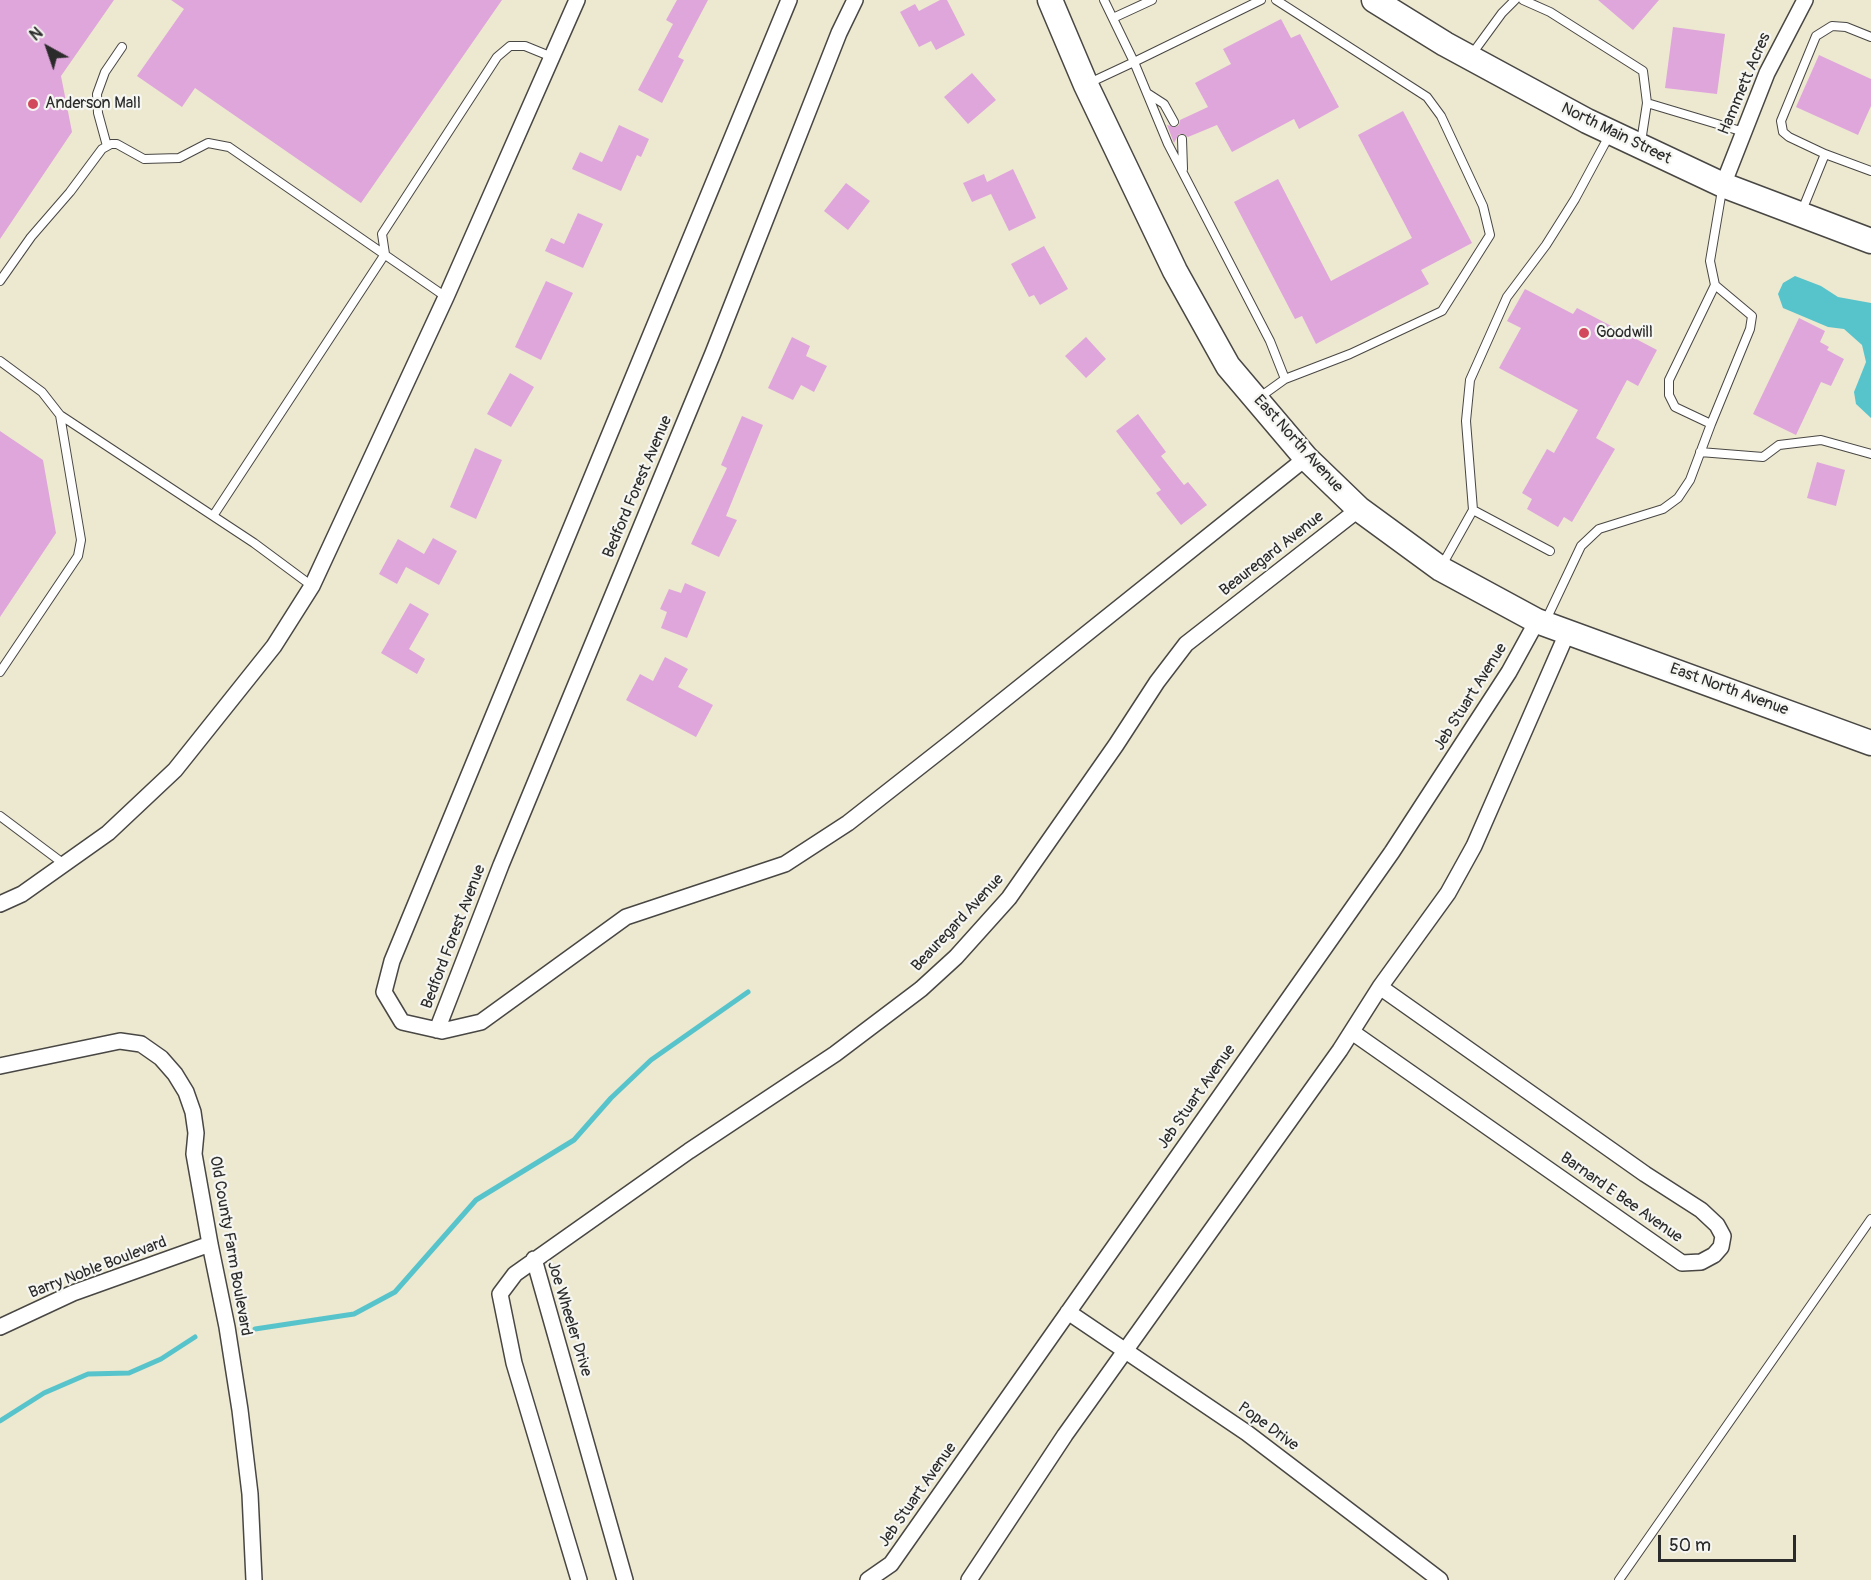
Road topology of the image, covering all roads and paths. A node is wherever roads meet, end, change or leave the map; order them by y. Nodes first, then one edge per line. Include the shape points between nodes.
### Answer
1 (577, 0) edge
2 (789, 0) edge
3 (855, 0) edge
4 (1050, 0) edge
5 (1104, 0) edge
6 (1152, 0) edge
7 (1261, 0) edge
8 (1276, 0) edge
9 (1515, 0) edge
10 (1523, 0) edge
11 (1805, 0) edge
12 (1384, 3) edge
13 (1113, 18) junction
14 (1871, 37) edge
15 (122, 48) dead end
16 (552, 57) junction
17 (1469, 58) junction
18 (1134, 62) junction
19 (1086, 85) junction
20 (1147, 93) junction
21 (1647, 104) junction
22 (1174, 122) dead end
23 (1744, 132) junction
24 (1611, 133) junction
25 (1182, 140) dead end
26 (107, 146) junction
27 (1640, 146) junction
28 (1825, 154) junction
29 (1871, 171) edge
30 (1183, 173) junction
31 (1723, 185) junction
32 (1801, 214) junction
33 (1871, 241) edge
34 (384, 254) junction
35 (0, 281) edge
36 (1715, 285) junction
37 (446, 297) junction
38 (0, 361) edge
39 (1285, 379) junction
40 (1257, 400) junction
41 (60, 416) junction
42 (1711, 424) junction
43 (1700, 452) junction
44 (1871, 454) edge
45 (1306, 458) junction
46 (1359, 509) junction
47 (1473, 510) junction
48 (213, 516) junction
49 (1550, 551) dead end
50 (1441, 569) junction
51 (312, 586) junction
52 (1541, 622) junction
53 (1568, 631) junction
54 (0, 672) edge
55 (1871, 743) edge
56 (0, 816) edge
57 (64, 865) junction
58 (0, 904) edge
59 (1380, 987) junction
60 (437, 1030) junction
61 (1352, 1032) junction
62 (0, 1066) edge
63 (1871, 1219) edge
64 (210, 1244) junction
65 (534, 1259) junction
66 (1068, 1312) junction
67 (0, 1328) edge
68 (1125, 1351) junction
69 (254, 1580) edge
70 (579, 1580) edge
71 (625, 1580) edge
72 (868, 1580) edge
73 (969, 1580) edge
74 (1440, 1580) edge
75 (1619, 1580) edge

1 - 16 street
2 - 60 street, Bedford Forest Avenue via 392,961 384,992 402,1022
3 - 60 street, Bedford Forest Avenue via 505,854
4 - 19 main road, East North Avenue
5 - 13 lane
6 - 13 lane
7 - 18 lane
8 - 39 lane via 1427,97 1441,116 1483,206 1490,234 1442,311
9 - 17 lane
10 - 21 lane via 1550,12 1643,70
11 - 23 street, Hammett Acres via 1767,73
12 - 17 main road, North Main Street
13 - 18 lane
14 - 28 lane via 1832,26 1816,36 1781,122 1789,137
15 - 26 lane via 105,72 97,94
16 - 34 lane via 525,46 510,46 497,57 382,234
16 - 37 street
17 - 24 main road, North Main Street
18 - 19 lane
18 - 20 lane
19 - 40 main road, East North Avenue via 1175,271 1228,366
20 - 22 lane via 1164,104
20 - 30 lane
21 - 23 lane
21 - 27 lane
23 - 31 street, Hammett Acres
24 - 27 main road, North Main Street
24 - 47 lane via 1546,245 1507,297 1470,380 1466,421
25 - 30 lane
26 - 34 lane via 117,144 144,159 178,158 208,142 229,147
26 - 35 lane via 95,155
27 - 31 main road, North Main Street
28 - 29 lane
28 - 32 lane
30 - 39 lane via 1270,341
31 - 32 main road, North Main Street
31 - 36 lane via 1710,261
32 - 33 main road, North Main Street
34 - 37 lane
34 - 48 lane
36 - 42 lane via 1752,316
36 - 42 lane via 1669,380 1669,395 1675,407
37 - 51 street
38 - 41 lane via 42,392
39 - 40 lane
40 - 45 main road, East North Avenue
41 - 48 lane
41 - 54 lane via 81,540 78,556
42 - 43 lane
43 - 44 lane via 1763,457 1779,445 1821,440
43 - 52 lane via 1690,480 1678,498 1663,509 1599,529 1581,546
45 - 46 main road, East North Avenue
45 - 60 street via 955,739 848,822 785,864 626,917 481,1022
46 - 50 main road, East North Avenue
46 - 65 street, Beauregard Avenue via 1186,644 1009,898 921,989 835,1054
47 - 49 lane
47 - 50 lane
48 - 51 lane
50 - 52 main road, East North Avenue
51 - 57 street via 274,646 175,770 108,833
52 - 53 main road, East North Avenue
52 - 66 street, Jeb Stuart Avenue via 1392,852
53 - 55 main road, East North Avenue
53 - 59 street via 1474,846 1448,893
56 - 57 lane
57 - 58 street
59 - 61 street
59 - 61 street, Barnard E Bee Avenue via 1701,1210 1723,1236 1721,1247 1701,1262 1682,1263
61 - 68 street
62 - 64 street, Old County Farm Boulevard via 120,1041 141,1044 161,1059 186,1092 193,1112 195,1154
63 - 75 lane
64 - 67 street, Barry Noble Boulevard via 73,1293
64 - 69 street, Old County Farm Boulevard via 240,1410 250,1494
65 - 70 street, Joe Wheeler Drive via 515,1274 500,1294 514,1362
65 - 71 street, Joe Wheeler Drive
66 - 68 street, Pope Drive
66 - 72 street, Jeb Stuart Avenue via 891,1564
68 - 73 street
68 - 74 street, Pope Drive via 1247,1433

